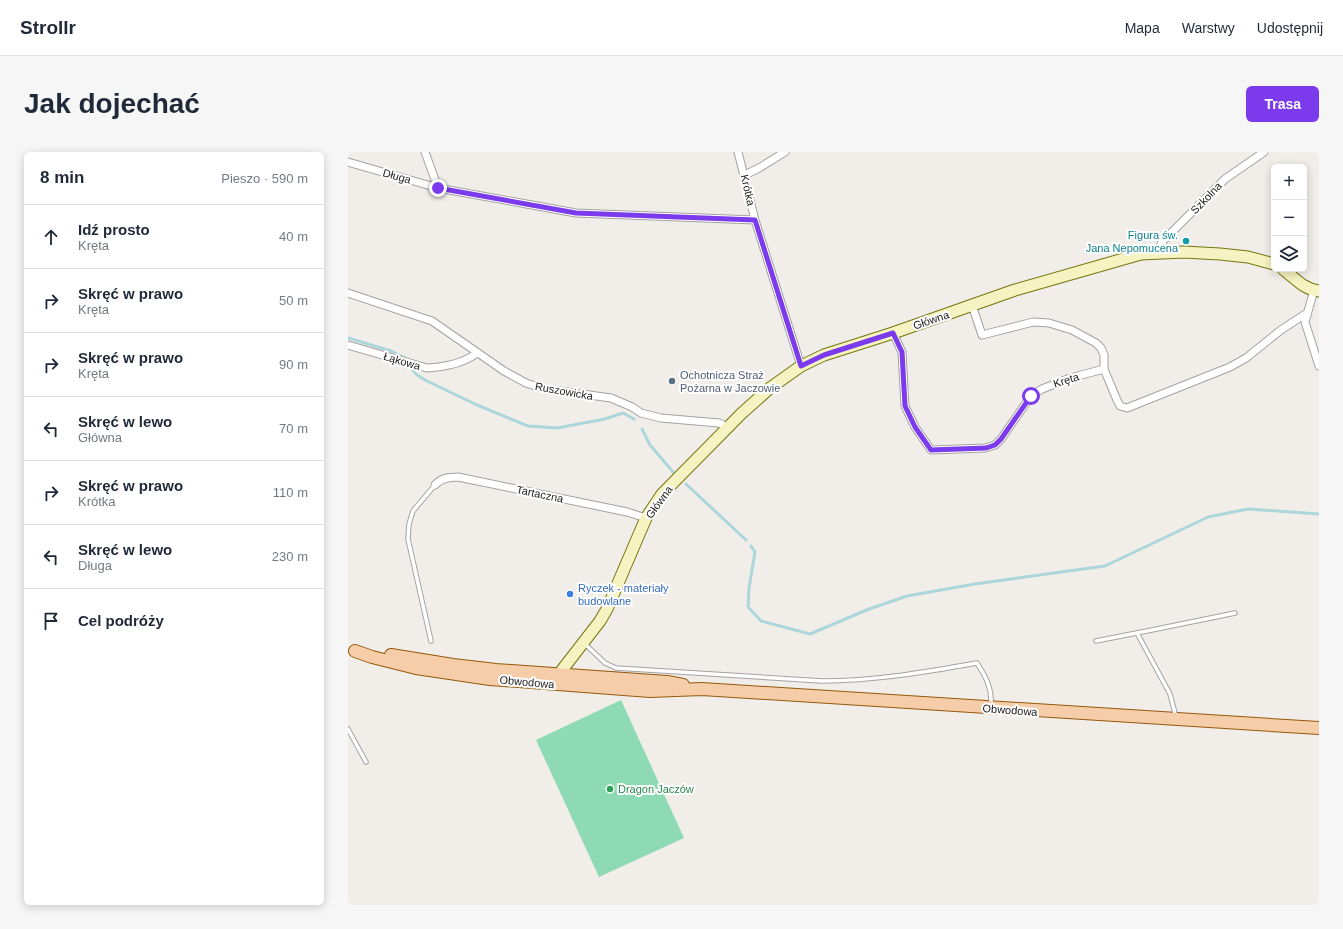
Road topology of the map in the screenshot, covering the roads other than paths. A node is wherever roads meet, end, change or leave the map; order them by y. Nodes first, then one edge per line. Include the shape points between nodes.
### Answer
1 (425, 152) edge
2 (738, 152) edge
3 (785, 152) edge
4 (1264, 152) edge
5 (348, 162) edge
6 (745, 175) junction
7 (438, 188) junction
8 (755, 220) junction
9 (1155, 253) junction
10 (1271, 263) edge
11 (1287, 272) edge
12 (1317, 291) edge
13 (348, 293) edge
14 (972, 305) junction
15 (1307, 313) junction
16 (893, 333) junction
17 (348, 345) edge
18 (477, 353) junction
19 (801, 366) junction
20 (1319, 366) edge
21 (1104, 369) junction
22 (727, 427) junction
23 (435, 485) joint
24 (646, 518) junction
25 (1235, 613) dead end
26 (1137, 633) junction
27 (431, 641) dead end
28 (1096, 641) dead end
29 (584, 642) junction
30 (351, 650) edge
31 (558, 680) junction
32 (990, 708) junction
33 (1176, 720) junction
34 (1319, 728) edge
35 (348, 729) edge
36 (366, 762) dead end

1 - 7 street
2 - 6 street, Krótka
3 - 6 street
4 - 9 street, Szkolna via 1225,179 1164,240
5 - 7 street, Długa
6 - 8 street, Krótka
7 - 8 street, Długa via 576,213
8 - 19 street, Krótka
9 - 10 street, Główna via 1227,255
9 - 14 street, Główna via 1108,262
11 - 12 street via 1302,285
12 - 15 street
13 - 18 street, Ruszowicka via 432,321
14 - 16 street, Główna
14 - 21 street via 982,334 1033,322 1049,323 1072,330 1096,343 1104,355
15 - 20 street via 1305,322
15 - 21 street via 1230,367 1127,408 1120,406
16 - 19 street, Główna via 824,355
16 - 21 street, Kręta via 902,352 905,406 915,427 931,450 986,448 995,445 1031,396 1042,388
17 - 18 street, Łąkowa via 427,368 470,358
18 - 22 street, Ruszowicka via 504,372 526,383 611,398 641,413 661,418
19 - 22 street, Główna via 770,388
22 - 24 street, Główna via 662,494
23 - 24 street, Tartaczna via 442,479 458,477
23 - 27 lane via 413,511 408,539
24 - 29 street, Główna via 607,610
25 - 26 lane
26 - 28 lane
26 - 33 lane via 1170,694
29 - 31 street, Główna
29 - 32 lane via 605,663 616,668 822,681 870,678 977,663 988,680
30 - 31 main road, Obwodowa
31 - 32 main road, Obwodowa via 650,691 702,689
32 - 33 main road, Obwodowa
33 - 34 main road, Obwodowa
35 - 36 lane

